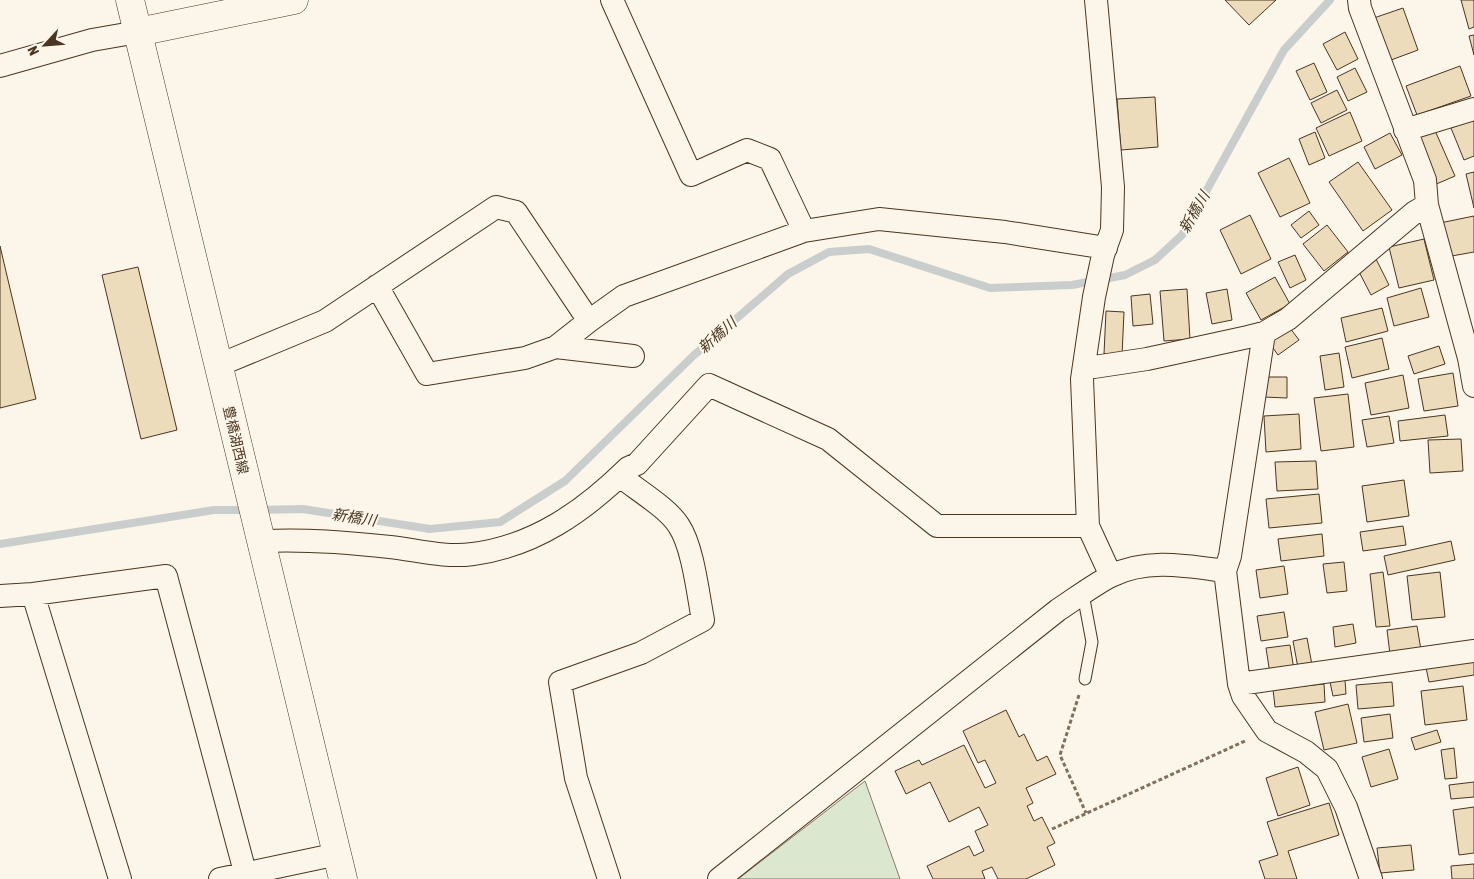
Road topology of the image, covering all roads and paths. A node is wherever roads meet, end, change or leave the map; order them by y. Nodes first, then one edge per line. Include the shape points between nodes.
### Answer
1 (130, 0) edge
2 (294, 0) edge
3 (612, 0) edge
4 (1096, 0) edge
5 (1359, 0) edge
6 (138, 32) junction
7 (0, 66) edge
8 (1474, 108) edge
9 (1405, 130) junction
10 (1427, 205) junction
11 (804, 231) junction
12 (1105, 252) junction
13 (377, 286) junction
14 (589, 321) junction
15 (1264, 333) junction
16 (556, 346) junction
17 (633, 356) dead end
18 (1472, 358) edge
19 (219, 365) junction
20 (1084, 366) junction
21 (1474, 386) edge
22 (620, 476) junction
23 (1088, 526) junction
24 (261, 538) junction
25 (1226, 571) junction
26 (1111, 576) junction
27 (33, 594) junction
28 (1083, 594) junction
29 (0, 596) edge
30 (1474, 651) edge
31 (1085, 678) joint
32 (1239, 684) junction
33 (1267, 732) junction
34 (1086, 813) junction
35 (1052, 829) dead end
36 (340, 866) edge
37 (245, 872) junction
38 (120, 879) edge
39 (220, 879) edge
40 (610, 879) edge
41 (719, 879) edge
42 (1371, 879) edge

1 - 6 main road, 豊橋湖西線
2 - 6 main road
3 - 11 street via 691,175 747,150 770,159
4 - 12 street via 1113,187 1112,230
5 - 9 street
6 - 7 street via 92,40
6 - 19 main road, 豊橋湖西線
8 - 9 street
9 - 10 street via 1425,180
10 - 15 street via 1288,319
10 - 18 street
11 - 12 street via 879,219 1005,232
11 - 14 street via 624,296
12 - 20 street via 1094,297
13 - 14 street via 496,207 516,212
13 - 16 street via 428,374 525,358
13 - 19 street via 325,321
14 - 16 street
15 - 20 street via 1147,359
15 - 25 street
16 - 17 street
18 - 21 street
19 - 24 main road, 豊橋湖西線
20 - 23 street
22 - 23 street via 637,464 709,384 828,439 937,526
22 - 24 street via 580,511 550,530 508,548 471,555 314,539
22 - 40 street via 672,516 680,526 703,620 641,653 560,682 576,778
23 - 26 street
24 - 36 main road, 豊橋湖西線
25 - 26 street via 1169,564 1140,566
25 - 32 street
26 - 28 street
27 - 29 street
27 - 37 street via 166,576
27 - 38 street
28 - 31 lane via 1092,642
28 - 41 street via 1058,610
30 - 32 street
31 - 34 path via 1060,755
32 - 33 street via 1243,696
33 - 34 path
33 - 42 street via 1306,752 1327,769 1346,807
34 - 35 path
36 - 37 street
37 - 39 street

